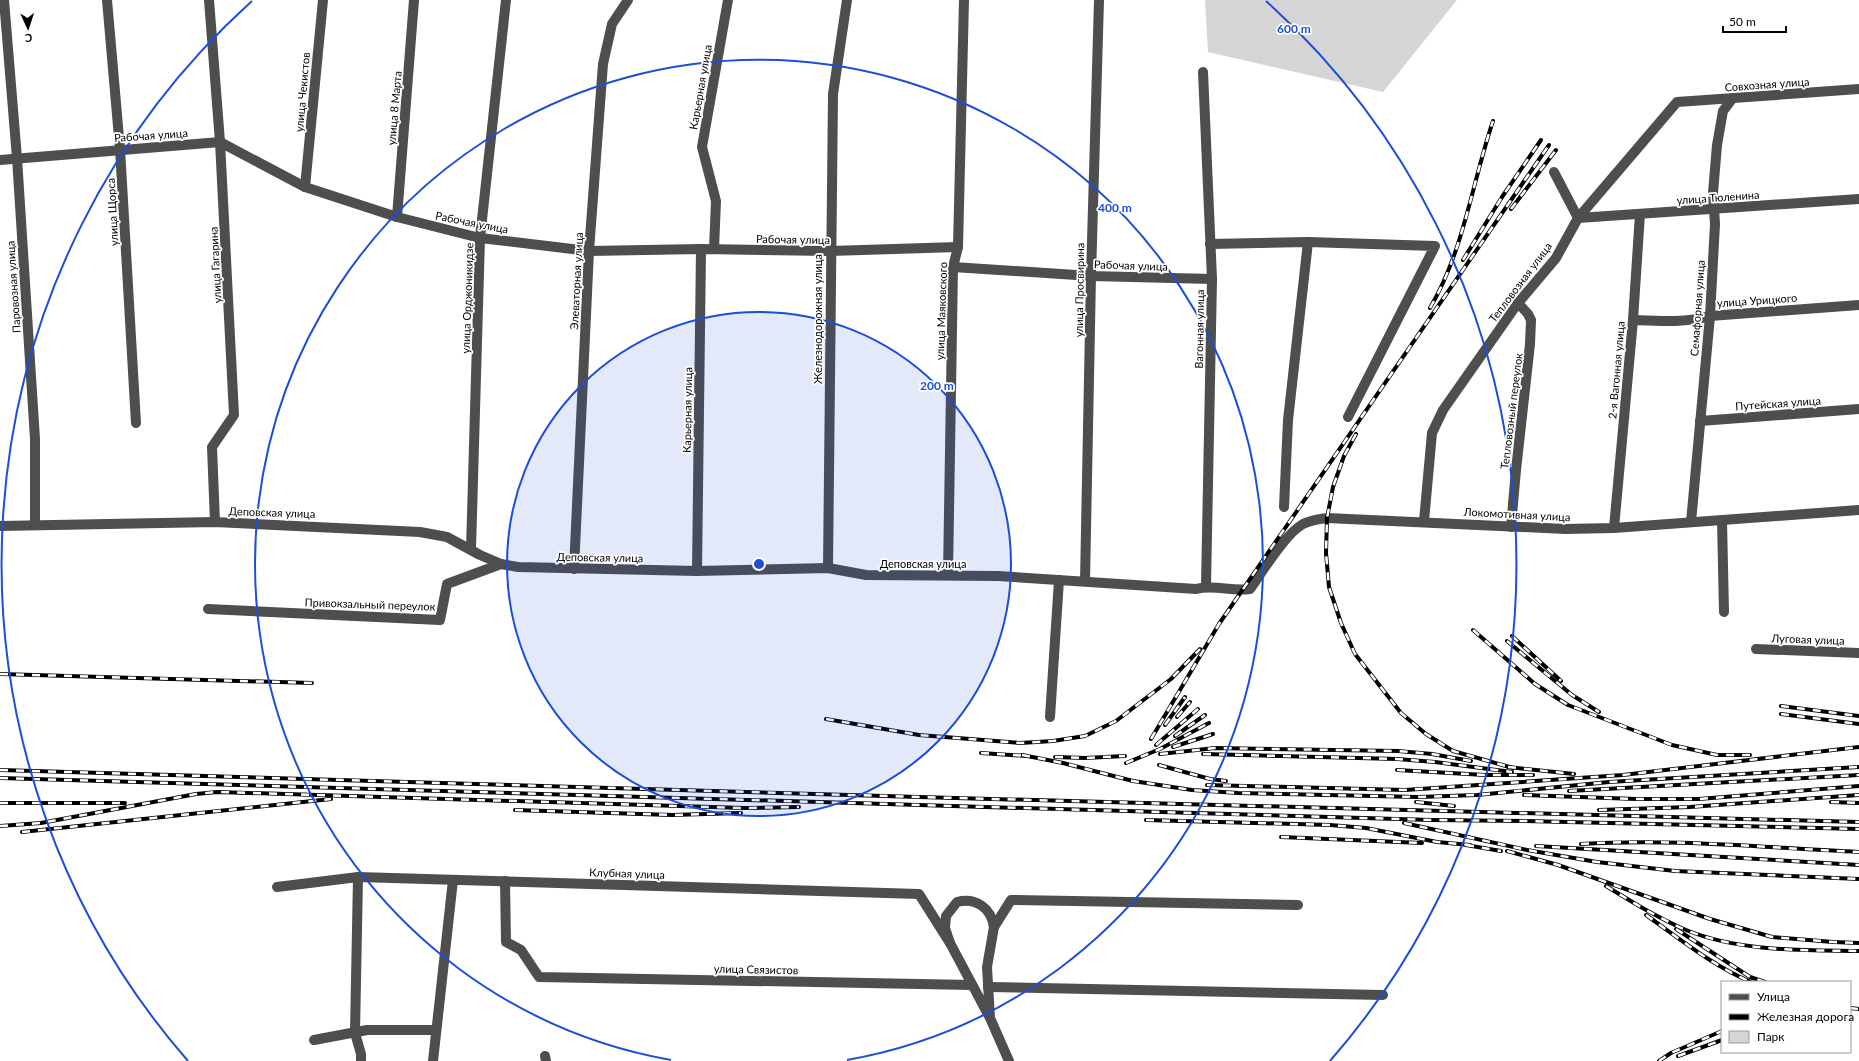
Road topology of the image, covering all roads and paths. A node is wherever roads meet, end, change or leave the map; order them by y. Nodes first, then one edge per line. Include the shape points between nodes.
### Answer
1 (4, 0) edge
2 (107, 0) edge
3 (209, 0) edge
4 (323, 0) edge
5 (414, 0) edge
6 (506, 0) edge
7 (628, 0) edge
8 (728, 0) edge
9 (847, 0) edge
10 (964, 0) edge
11 (1100, 0) edge
12 (1203, 72) dead end
13 (1859, 89) edge
14 (1732, 99) junction
15 (1677, 102) joint
16 (220, 142) junction
17 (120, 149) junction
18 (17, 158) junction
19 (0, 160) edge
20 (1554, 172) dead end
21 (305, 187) junction
22 (1859, 199) edge
23 (1714, 209) junction
24 (1640, 214) junction
25 (397, 217) junction
26 (1578, 218) junction
27 (480, 238) junction
28 (1308, 242) junction
29 (1210, 244) junction
30 (958, 247) junction
31 (701, 249) junction
32 (714, 250) junction
33 (589, 251) junction
34 (830, 251) junction
35 (953, 267) junction
36 (1091, 276) junction
37 (1212, 280) junction
38 (1518, 303) junction
39 (1859, 305) edge
40 (1710, 316) junction
41 (1633, 320) junction
42 (1859, 409) edge
43 (1348, 417) dead end
44 (1700, 422) junction
45 (136, 423) dead end
46 (1284, 507) dead end
47 (1859, 510) edge
48 (1722, 520) junction
49 (1424, 521) junction
50 (215, 522) junction
51 (1691, 522) junction
52 (35, 524) junction
53 (0, 526) edge
54 (1511, 527) junction
55 (1614, 528) junction
56 (470, 549) junction
57 (501, 564) junction
58 (828, 568) junction
59 (574, 570) junction
60 (697, 571) junction
61 (948, 574) junction
62 (1059, 580) junction
63 (1085, 581) junction
64 (1206, 586) junction
65 (208, 609) dead end
66 (1724, 612) dead end
67 (1756, 649) dead end
68 (1859, 653) edge
69 (1050, 717) dead end
70 (358, 877) junction
71 (453, 880) junction
72 (505, 881) junction
73 (277, 887) dead end
74 (1298, 905) dead end
75 (994, 927) junction
76 (950, 943) junction
77 (972, 985) junction
78 (988, 987) junction
79 (1383, 995) dead end
80 (990, 1018) junction
81 (435, 1030) junction
82 (356, 1033) junction
83 (314, 1040) dead end
84 (360, 1061) edge
85 (432, 1061) edge
86 (1009, 1061) edge

1 - 18 street, Паровозная улица
2 - 17 street, улица Щорса
3 - 16 street, улица Гагарина
4 - 21 street, улица Чекистов
5 - 25 street, улица 8 Марта
6 - 27 street, улица Орджоникидзе
7 - 33 street, Элеваторная улица via 612,24 603,64
8 - 32 street, Карьерная улица via 702,147 716,201
9 - 34 street, Железнодорожная улица via 833,94
10 - 30 street, улица Маяковского
11 - 36 street, улица Просвирина
12 - 29 street, Вагонная улица
13 - 14 street, Совхозная улица
14 - 15 street, Совхозная улица
14 - 23 street, Семафорная улица via 1723,111 1716,144
15 - 26 street, Тепловозная улица
16 - 17 street, Рабочая улица
16 - 21 street, Рабочая улица
16 - 50 street, улица Гагарина via 234,415 212,447
17 - 18 street, Рабочая улица
17 - 45 street, улица Щорса
18 - 19 street, Рабочая улица
18 - 52 street, Паровозная улица via 35,439
20 - 26 street
21 - 25 street, Рабочая улица
22 - 23 street, улица Тюленина
23 - 24 street, улица Тюленина
23 - 40 street, Семафорная улица
24 - 26 street, улица Тюленина
24 - 41 street, 2-я Вагонная улица
25 - 27 street, Рабочая улица
26 - 38 street, Тепловозная улица via 1556,258
27 - 33 street, Рабочая улица
27 - 56 street, улица Орджоникидзе
28 - 29 street
28 - 43 street via 1435,246
28 - 46 street via 1288,420
29 - 37 street, Вагонная улица
30 - 34 street, Рабочая улица
30 - 35 street, улица Маяковского
31 - 32 street, Рабочая улица
31 - 33 street, Рабочая улица
31 - 60 street, Карьерная улица
32 - 34 street, Рабочая улица
33 - 59 street, Элеваторная улица
34 - 58 street, Железнодорожная улица
35 - 36 street, Рабочая улица
35 - 61 street, улица Маяковского
36 - 37 street, Рабочая улица
36 - 63 street, улица Просвирина
37 - 64 street, Вагонная улица
38 - 49 street, Тепловозная улица via 1443,410 1432,433
38 - 54 street, Тепловозный переулок via 1531,320
39 - 40 street, улица Урицкого
40 - 41 street, улица Урицкого via 1663,321
40 - 44 street, Семафорная улица
41 - 55 street, 2-я Вагонная улица
42 - 44 street, Путейская улица
44 - 51 street, Семафорная улица
47 - 48 street, Локомотивная улица
48 - 51 street, Локомотивная улица
48 - 66 street
49 - 54 street, Локомотивная улица
49 - 64 street, Локомотивная улица via 1340,518 1313,520 1291,534 1250,589
50 - 52 street, Деповская улица
50 - 56 street, Деповская улица via 420,532 447,537
51 - 55 street, Локомотивная улица
52 - 53 street, Деповская улица
54 - 55 street, Локомотивная улица
56 - 57 street, Деповская улица
57 - 59 street, Деповская улица
57 - 65 street, Привокзальный переулок via 448,584 440,620
58 - 60 street, Деповская улица
58 - 61 street, Деповская улица via 866,575
59 - 60 street, Деповская улица
61 - 62 street, Деповская улица
62 - 63 street, Деповская улица
62 - 69 street
63 - 64 street, Деповская улица via 1196,589
67 - 68 street, Луговая улица
70 - 71 street, Клубная улица
70 - 73 street, Клубная улица
70 - 82 street
71 - 72 street, Клубная улица
71 - 81 street
72 - 76 street, Клубная улица via 919,894
72 - 77 street, улица Связистов via 506,942 521,950 539,977
74 - 75 street via 1011,900
75 - 76 street via 991,916 982,905 969,900 957,902 946,916 945,928
75 - 78 street via 987,967
76 - 77 street
77 - 80 street
78 - 79 street
78 - 80 street
80 - 86 street
81 - 82 street via 367,1030
81 - 85 street
82 - 83 street
82 - 84 street

